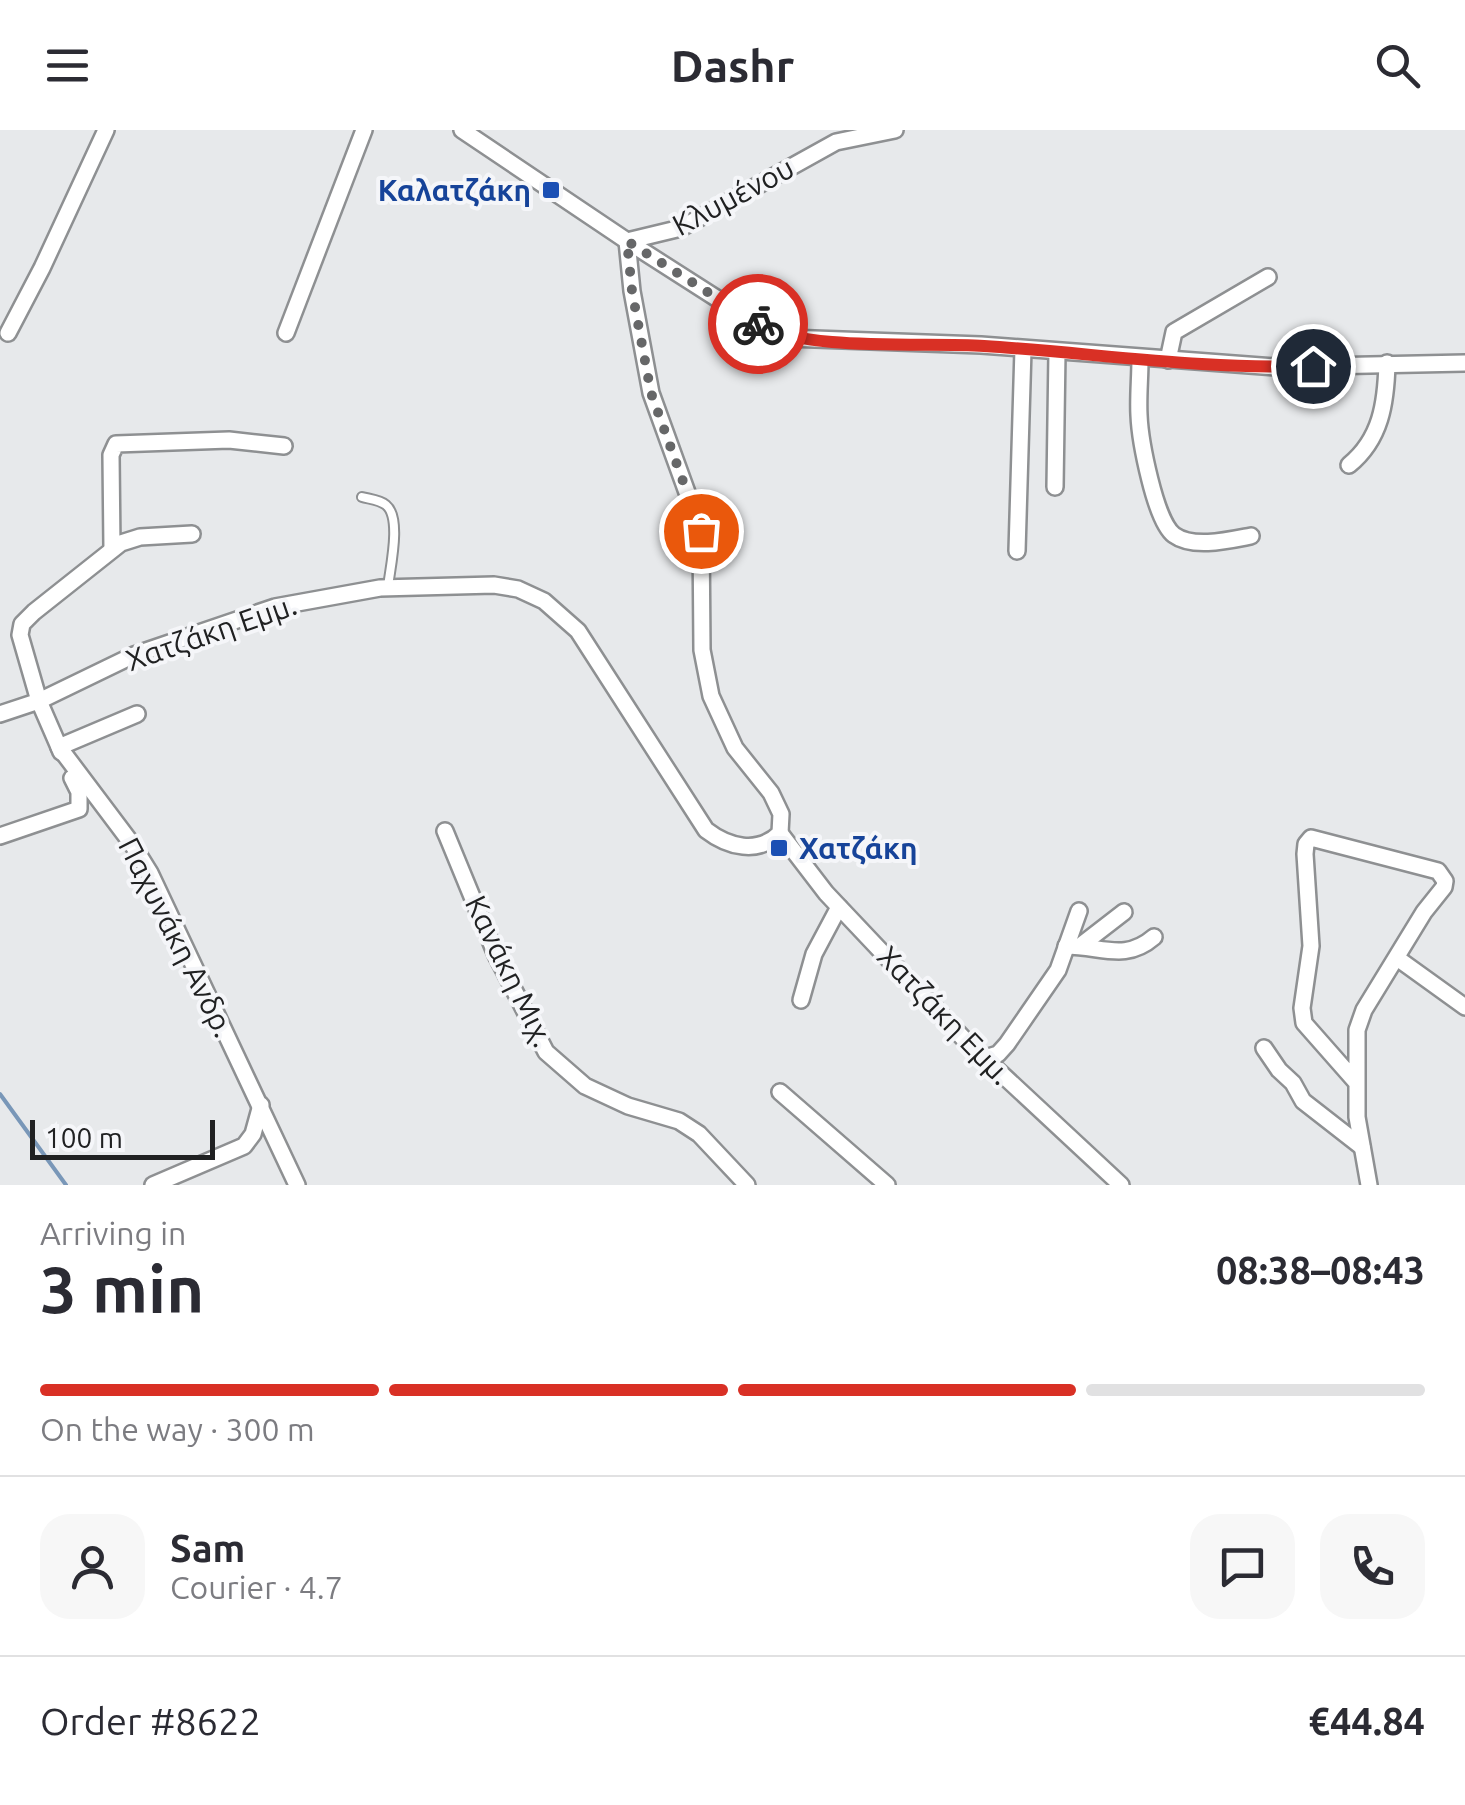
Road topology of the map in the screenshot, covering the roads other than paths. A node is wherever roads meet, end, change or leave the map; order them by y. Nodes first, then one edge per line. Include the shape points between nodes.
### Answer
1 (106, 130) edge
2 (364, 130) edge
3 (462, 130) edge
4 (495, 130) edge
5 (896, 130) edge
6 (486, 146) junction
7 (627, 241) junction
8 (1268, 277) dead end
9 (286, 332) dead end
10 (8, 333) dead end
11 (1022, 349) junction
12 (1057, 352) junction
13 (1140, 360) junction
14 (1168, 360) junction
15 (1387, 363) junction
16 (1465, 363) edge
17 (284, 446) dead end
18 (1349, 465) dead end
19 (1055, 487) dead end
20 (362, 498) dead end
21 (192, 534) dead end
22 (1251, 536) dead end
23 (112, 550) junction
24 (1017, 552) dead end
25 (388, 587) junction
26 (39, 701) junction
27 (0, 714) edge
28 (137, 714) dead end
29 (58, 747) junction
30 (445, 831) dead end
31 (780, 833) junction
32 (0, 836) edge
33 (839, 907) junction
34 (1079, 912) dead end
35 (1124, 912) dead end
36 (1154, 937) dead end
37 (1074, 946) junction
38 (1397, 958) junction
39 (801, 1000) dead end
40 (1465, 1007) edge
41 (1264, 1048) dead end
42 (984, 1058) junction
43 (1356, 1082) junction
44 (780, 1092) dead end
45 (261, 1105) junction
46 (1362, 1148) junction
47 (153, 1185) edge
48 (297, 1185) edge
49 (747, 1185) edge
50 (887, 1185) edge
51 (1121, 1185) edge
52 (1369, 1185) edge

1 - 10 street
2 - 9 street
3 - 6 street
4 - 6 street
5 - 7 street, Κλυμένου via 836,142 681,228
6 - 7 street
7 - 11 street via 788,338
7 - 31 street, Χατζάκη Εμμ. via 651,393 701,531 702,650 710,696 734,748 771,793 781,814
8 - 14 street via 1174,332
11 - 12 street
11 - 24 street
12 - 13 street
12 - 19 street
13 - 14 street
13 - 22 street via 1142,441 1166,526 1186,541
14 - 15 street via 1276,367
15 - 16 street
15 - 18 street via 1375,432
17 - 23 street via 217,440 116,444 110,456
20 - 25 lane via 390,507
21 - 23 street via 140,537
23 - 26 street, Παχυνάκη Ανδρ. via 13,632
25 - 26 street, Χατζάκη Εμμ. via 303,600 224,622
25 - 31 street, Χατζάκη Εμμ. via 494,585 544,600 578,631 706,830 739,847
26 - 27 street, Χατζάκη Εμμ.
26 - 29 street, Παχυνάκη Ανδρ.
28 - 29 street
29 - 32 street via 80,810
29 - 45 street, Παχυνάκη Ανδρ. via 141,858
30 - 49 street, Κανάκη Μιχ. via 496,955 546,1052 585,1086 698,1134
31 - 33 street, Χατζάκη Εμμ.
33 - 39 street via 814,954
33 - 42 street, Χατζάκη Εμμ.
34 - 37 street
35 - 37 street
36 - 37 street via 1125,952
37 - 42 street via 1014,1036 998,1054
38 - 40 street
38 - 43 street via 1360,1019
38 - 43 street via 1439,893 1444,881 1438,872 1316,838 1306,844 1311,946 1304,1023
41 - 46 street via 1302,1101
42 - 51 street, Χατζάκη Εμμ.
43 - 46 street
44 - 50 street
45 - 47 street via 244,1146
45 - 48 street, Παχυνάκη Ανδρ.
46 - 52 street

